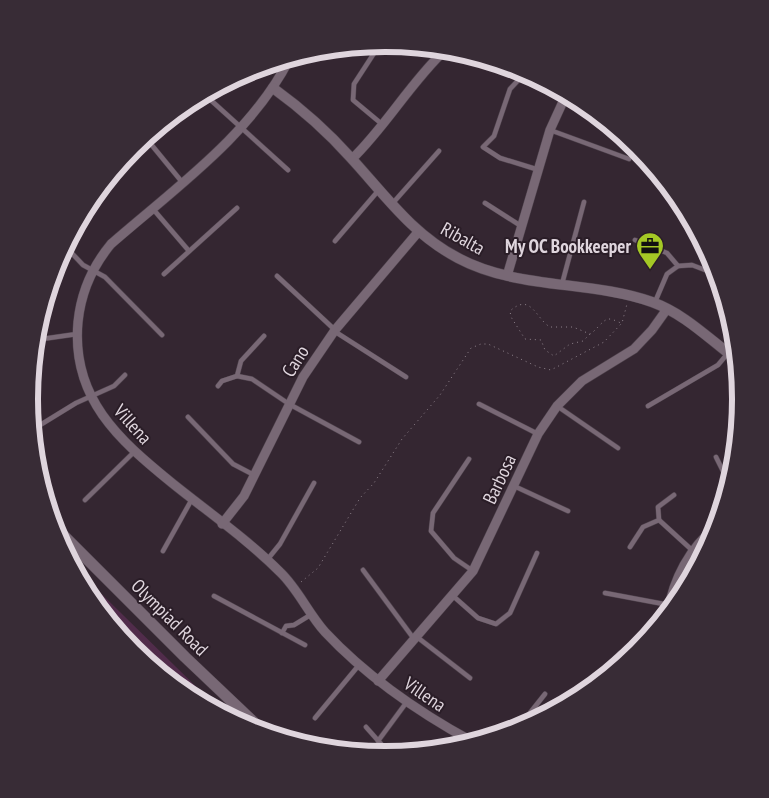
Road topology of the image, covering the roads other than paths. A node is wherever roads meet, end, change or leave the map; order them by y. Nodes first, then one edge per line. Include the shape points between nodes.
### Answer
1 (375, 52) edge
2 (439, 57) edge
3 (285, 67) edge
4 (519, 79) edge
5 (273, 88) junction
6 (210, 99) edge
7 (563, 101) edge
8 (384, 126) junction
9 (241, 127) junction
10 (550, 130) junction
11 (150, 143) edge
12 (439, 152) dead end
13 (352, 159) junction
14 (629, 159) dead end
15 (288, 170) dead end
16 (539, 170) junction
17 (182, 182) junction
18 (378, 191) junction
19 (584, 202) dead end
20 (485, 203) dead end
21 (391, 205) junction
22 (152, 208) junction
23 (237, 208) dead end
24 (522, 227) junction
25 (419, 231) junction
26 (635, 240) dead end
27 (335, 241) dead end
28 (189, 251) junction
29 (70, 252) edge
30 (678, 266) junction
31 (93, 270) junction
32 (705, 270) dead end
33 (164, 274) dead end
34 (277, 276) dead end
35 (507, 276) junction
36 (562, 286) junction
37 (654, 303) junction
38 (667, 309) junction
39 (335, 330) junction
40 (77, 334) junction
41 (162, 335) dead end
42 (264, 336) dead end
43 (43, 340) edge
44 (729, 354) edge
45 (729, 358) edge
46 (125, 375) dead end
47 (237, 376) junction
48 (406, 377) dead end
49 (218, 386) dead end
50 (92, 396) junction
51 (289, 404) junction
52 (480, 404) dead end
53 (557, 406) junction
54 (648, 406) dead end
55 (188, 417) dead end
56 (38, 426) edge
57 (538, 434) junction
58 (359, 442) dead end
59 (618, 448) dead end
60 (134, 452) junction
61 (716, 457) dead end
62 (469, 459) dead end
63 (724, 472) edge
64 (254, 475) junction
65 (314, 483) dead end
66 (514, 486) junction
67 (674, 495) dead end
68 (192, 499) junction
69 (85, 500) dead end
70 (568, 511) dead end
71 (658, 520) junction
72 (222, 524) junction
73 (67, 539) edge
74 (700, 544) edge
75 (630, 547) dead end
76 (163, 551) dead end
77 (693, 551) junction
78 (536, 554) dead end
79 (267, 560) junction
80 (363, 570) dead end
81 (473, 570) junction
82 (673, 592) edge
83 (605, 593) dead end
84 (452, 595) junction
85 (214, 596) dead end
86 (662, 607) edge
87 (312, 614) junction
88 (282, 633) junction
89 (415, 638) junction
90 (304, 645) dead end
91 (360, 664) junction
92 (470, 678) dead end
93 (378, 681) junction
94 (545, 694) dead end
95 (406, 703) junction
96 (529, 714) edge
97 (315, 718) dead end
98 (250, 719) edge
99 (366, 727) dead end
100 (463, 737) edge
101 (378, 741) junction
102 (383, 746) edge

1 - 8 lane via 354,84 353,100
2 - 8 street via 416,81
3 - 5 street, Villena
4 - 16 lane via 510,89 494,136 484,147 500,158
5 - 9 street, Villena
5 - 13 street, Ribalta via 318,123
6 - 9 lane
7 - 10 street
8 - 13 street
9 - 15 lane
9 - 17 street, Villena
10 - 14 lane
10 - 16 street
11 - 17 lane
12 - 21 lane
13 - 18 street, Ribalta
16 - 24 street
17 - 22 street, Villena
18 - 21 street, Ribalta
18 - 27 lane
19 - 36 lane
20 - 24 lane
21 - 25 street, Ribalta
22 - 28 lane
22 - 31 street, Villena via 111,244
23 - 28 lane
24 - 35 street
25 - 35 street, Ribalta via 459,258
25 - 39 street, Cano
26 - 30 lane via 667,253
28 - 33 lane
29 - 31 lane
30 - 32 lane via 692,265
30 - 37 lane via 667,274
31 - 40 street, Villena via 84,289
31 - 41 lane via 105,277
34 - 39 lane
35 - 36 street, Ribalta
36 - 37 street, Ribalta
37 - 38 street, Ribalta
38 - 44 street, Ribalta
38 - 53 street, Barbosa via 634,349 582,381
39 - 48 lane via 345,340
39 - 51 street, Cano
40 - 43 lane
40 - 50 street, Villena
42 - 47 lane via 241,362
45 - 54 lane
46 - 50 lane via 114,386
47 - 49 lane via 222,381
47 - 51 lane via 252,379
50 - 56 lane
50 - 60 street, Villena via 107,423
51 - 58 lane
51 - 64 street, Cano
52 - 57 lane
53 - 57 street, Barbosa
53 - 59 lane
55 - 64 lane via 233,464
57 - 66 street, Barbosa
60 - 68 street, Villena
60 - 69 lane
61 - 63 lane
62 - 81 lane via 433,513 431,532 451,554
64 - 72 street, Cano via 244,496
65 - 79 lane via 280,544
66 - 70 lane
66 - 81 street, Barbosa
67 - 71 lane via 658,507
68 - 72 street, Villena
68 - 76 lane
71 - 75 lane via 644,527
71 - 77 lane
72 - 79 street, Villena
73 - 98 main road, Olympiad Road
74 - 77 street
77 - 82 street
78 - 84 lane via 510,613 496,624 478,618
79 - 87 street, Villena via 293,586
80 - 89 lane
81 - 84 street, Barbosa
83 - 86 lane
84 - 89 street, Barbosa
85 - 88 lane
87 - 88 lane via 286,626
87 - 91 street, Villena
88 - 90 lane
89 - 92 lane
89 - 93 street, Barbosa
91 - 93 street, Villena
91 - 97 lane
93 - 95 street, Villena
94 - 96 lane
95 - 100 street, Villena
95 - 101 lane
99 - 101 lane
101 - 102 lane

